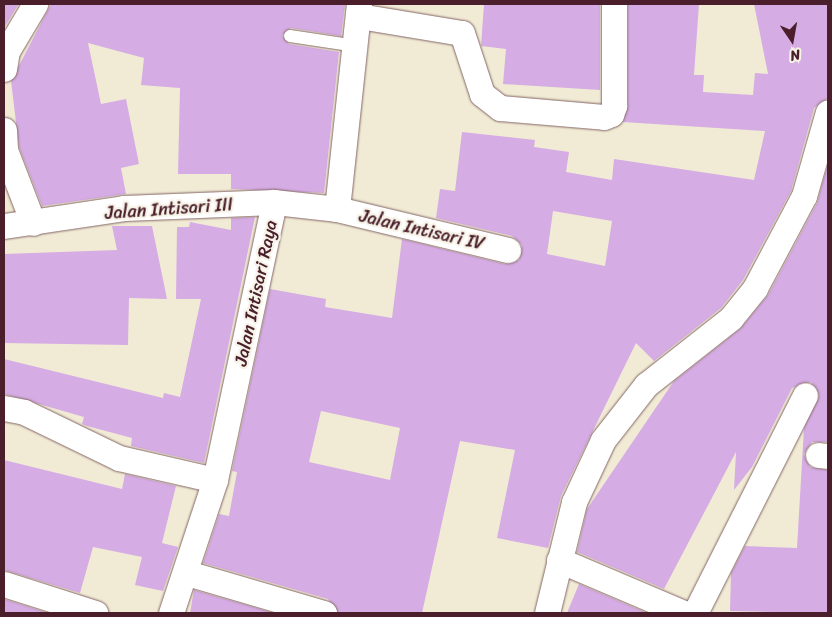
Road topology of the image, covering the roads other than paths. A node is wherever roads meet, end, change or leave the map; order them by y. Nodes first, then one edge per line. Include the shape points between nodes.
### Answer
1 (35, 4) edge
2 (614, 4) edge
3 (359, 10) edge
4 (290, 36) dead end
5 (356, 46) junction
6 (4, 70) edge
7 (828, 112) edge
8 (4, 130) edge
9 (274, 202) junction
10 (337, 209) junction
11 (33, 223) junction
12 (4, 226) edge
13 (508, 250) dead end
14 (806, 395) dead end
15 (4, 408) edge
16 (215, 480) junction
17 (559, 560) junction
18 (187, 573) junction
19 (4, 584) edge
20 (95, 613) edge
21 (171, 613) edge
22 (324, 613) edge
23 (547, 613) edge
24 (684, 613) edge
25 (695, 613) edge

1 - 6 street via 7,51
2 - 3 street via 614,106 611,114 594,117 500,108 482,94 462,33
3 - 5 street
4 - 5 lane
5 - 10 street
7 - 17 street via 804,196 772,261 731,318 646,385 613,423 574,502
8 - 11 street via 5,150
9 - 10 street, Jalan Intisari Raya
9 - 11 street, Jalan Intisari III via 124,208
9 - 16 street, Jalan Intisari Raya
10 - 13 street, Jalan Intisari IV
11 - 12 street, Jalan Intisari III
14 - 25 street
15 - 16 street via 24,412 119,458
16 - 18 street, Jalan Intisari Raya
17 - 23 street
17 - 24 street
18 - 21 street, Jalan Intisari Raya
18 - 22 street
19 - 20 street

